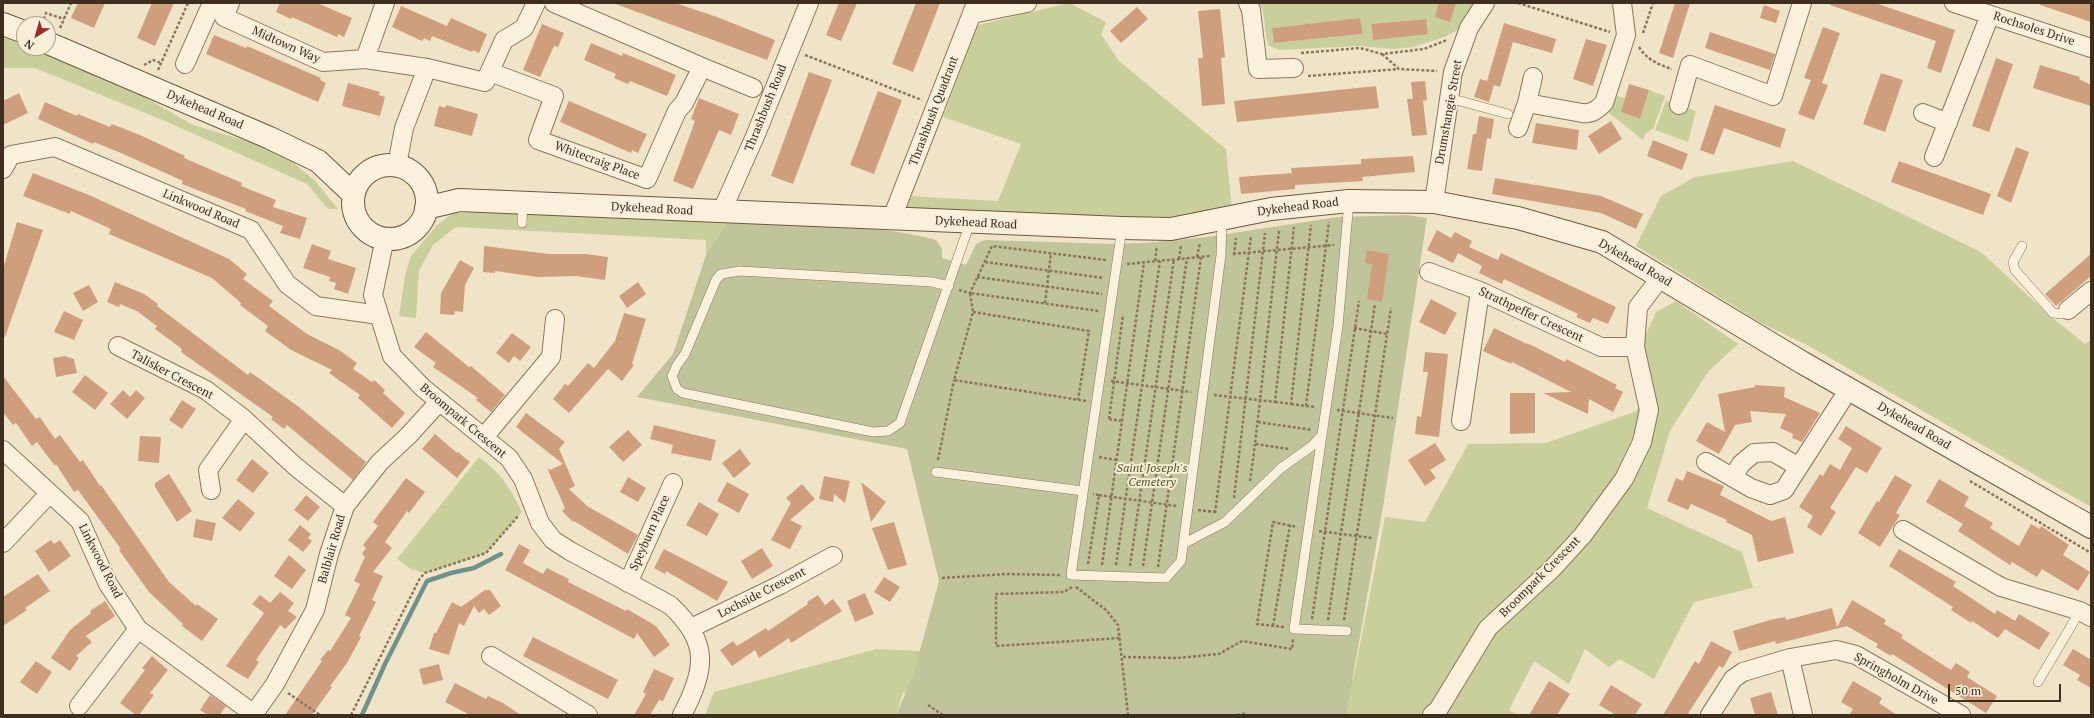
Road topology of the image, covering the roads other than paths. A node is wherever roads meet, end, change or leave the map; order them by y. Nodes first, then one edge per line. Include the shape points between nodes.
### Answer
1 (212, 3) edge
2 (230, 3) edge
3 (385, 3) edge
4 (536, 3) edge
5 (554, 3) edge
6 (809, 3) edge
7 (1027, 3) edge
8 (1248, 3) edge
9 (1485, 3) edge
10 (1622, 3) edge
11 (1802, 3) edge
12 (1954, 3) edge
13 (974, 8) edge
14 (1990, 15) junction
15 (3, 24) edge
16 (16, 29) edge
17 (56, 47) edge
18 (2091, 48) edge
19 (364, 59) junction
20 (185, 64) dead end
21 (702, 67) junction
22 (427, 68) junction
23 (1294, 68) road end
24 (490, 72) junction
25 (1533, 78) dead end
26 (753, 88) dead end
27 (1449, 98) junction
28 (1527, 103) junction
29 (1678, 105) dead end
30 (1923, 113) dead end
31 (1513, 121) joint
32 (1948, 122) junction
33 (1934, 157) dead end
34 (397, 165) junction
35 (3, 168) edge
36 (353, 194) junction
37 (1349, 201) junction
38 (1434, 202) junction
39 (426, 208) junction
40 (721, 212) junction
41 (892, 218) junction
42 (1222, 218) junction
43 (970, 223) junction
44 (1122, 228) junction
45 (386, 238) junction
46 (2022, 246) dead end
47 (1429, 272) dead end
48 (1661, 277) junction
49 (949, 286) junction
50 (1480, 291) junction
51 (2091, 291) edge
52 (2068, 310) joint
53 (379, 315) junction
54 (555, 319) dead end
55 (118, 346) dead end
56 (1635, 347) junction
57 (1849, 389) junction
58 (439, 402) junction
59 (244, 419) junction
60 (1461, 421) dead end
61 (1322, 433) junction
62 (484, 437) junction
63 (3, 450) edge
64 (1706, 462) dead end
65 (1796, 470) junction
66 (936, 472) road end
67 (1733, 477) junction
68 (673, 483) dead end
69 (211, 490) dead end
70 (1083, 492) junction
71 (49, 494) junction
72 (345, 506) junction
73 (2091, 527) edge
74 (1903, 530) dead end
75 (3, 543) edge
76 (1183, 544) junction
77 (833, 556) dead end
78 (628, 583) junction
79 (2086, 614) edge
80 (691, 628) junction
81 (138, 629) junction
82 (1345, 631) road end
83 (491, 656) dead end
84 (1790, 658) junction
85 (2038, 682) dead end
86 (79, 706) dead end
87 (253, 714) edge
88 (588, 715) edge
89 (682, 715) edge
90 (1432, 715) edge
91 (1710, 715) edge
92 (1803, 715) edge
93 (1960, 715) edge

1 - 20 street
2 - 19 street, Midtown Way via 224,17 323,62
3 - 19 street
4 - 24 street via 524,28 504,40
5 - 21 street
6 - 40 street, Thrashbush Road
7 - 13 street
8 - 23 street via 1258,69
9 - 27 street, Drumshangie Street via 1461,45
10 - 28 street via 1626,35 1604,104 1590,114
11 - 29 street via 1773,96 1690,65
12 - 14 street, Rochsoles Drive
13 - 41 street, Thrashbush Quadrant
14 - 18 street, Rochsoles Drive
14 - 32 street
15 - 16 street
17 - 36 street, Dykehead Road via 318,161
19 - 22 street, Midtown Way
21 - 24 street, Whitecraig Place via 684,103 677,111 647,179 538,140 554,96
21 - 26 street
22 - 24 street via 485,82
22 - 34 street via 404,128
25 - 28 street
27 - 31 lane
27 - 38 street, Drumshangie Street
28 - 31 street
30 - 32 street
32 - 33 street
34 - 36 street via 370,170
34 - 39 street via 407,168 416,175 427,194
35 - 53 street, Linkwood Road via 10,155 55,147 251,230 287,284 316,306
36 - 45 street via 354,212 360,224 370,233
37 - 38 street, Dykehead Road
37 - 42 street, Dykehead Road via 1271,208
37 - 61 lane via 1338,326
38 - 48 street, Dykehead Road via 1518,218 1602,242
39 - 40 street, Dykehead Road via 459,200 523,213
39 - 45 street via 423,219 415,230 405,235
40 - 41 street, Dykehead Road
41 - 43 street, Dykehead Road
42 - 44 street, Dykehead Road via 1171,229
42 - 76 lane via 1221,255
43 - 44 street, Dykehead Road
43 - 49 lane
44 - 70 lane
45 - 53 street, Broompark Crescent via 373,295
46 - 52 lane via 2013,262 2015,270 2054,313 2061,314
47 - 50 street, Strathpeffer Crescent
48 - 56 street, Broompark Crescent via 1638,308
48 - 57 street, Dykehead Road
49 - 49 lane via 900,423 888,431 866,431 683,393 677,388 672,376 685,354 716,280 721,274 740,271 932,282
50 - 56 street, Strathpeffer Crescent via 1601,348
50 - 60 street
51 - 52 street
53 - 58 street, Broompark Crescent via 392,356
54 - 62 street via 551,358
55 - 59 street, Talisker Crescent via 206,390
56 - 90 street, Broompark Crescent via 1649,410 1642,442 1624,479 1583,535 1488,628 1438,710
57 - 65 street
57 - 73 street, Dykehead Road
58 - 62 street, Broompark Crescent
58 - 72 street, Balblair Road via 380,462
59 - 69 street via 208,470
59 - 72 street, Talisker Crescent via 296,467
61 - 76 lane via 1231,516
61 - 82 lane via 1294,629
62 - 78 street, Broompark Crescent via 509,458 523,479 540,523 553,540
63 - 71 street, Linkwood Road
64 - 67 street
65 - 67 street via 1784,490 1770,495 1751,488
65 - 67 street via 1773,452 1754,453 1741,464
66 - 70 lane
68 - 78 street, Speyburn Place
70 - 76 lane via 1071,575 1166,578 1181,561
71 - 75 street
71 - 81 street, Linkwood Road via 80,521 108,584
72 - 87 street, Balblair Road via 329,554 315,610 275,684
74 - 79 street via 2001,588
77 - 80 street, Lochside Crescent
78 - 80 street, Broompark Crescent via 670,605
79 - 85 lane
80 - 89 street, Broompark Crescent via 697,638 701,655 695,690
81 - 86 street
81 - 87 street, Linkwood Road
83 - 88 street
84 - 91 street, Springholm Drive via 1743,672 1733,679
84 - 92 street
84 - 93 street, Springholm Drive via 1836,650 1856,655

